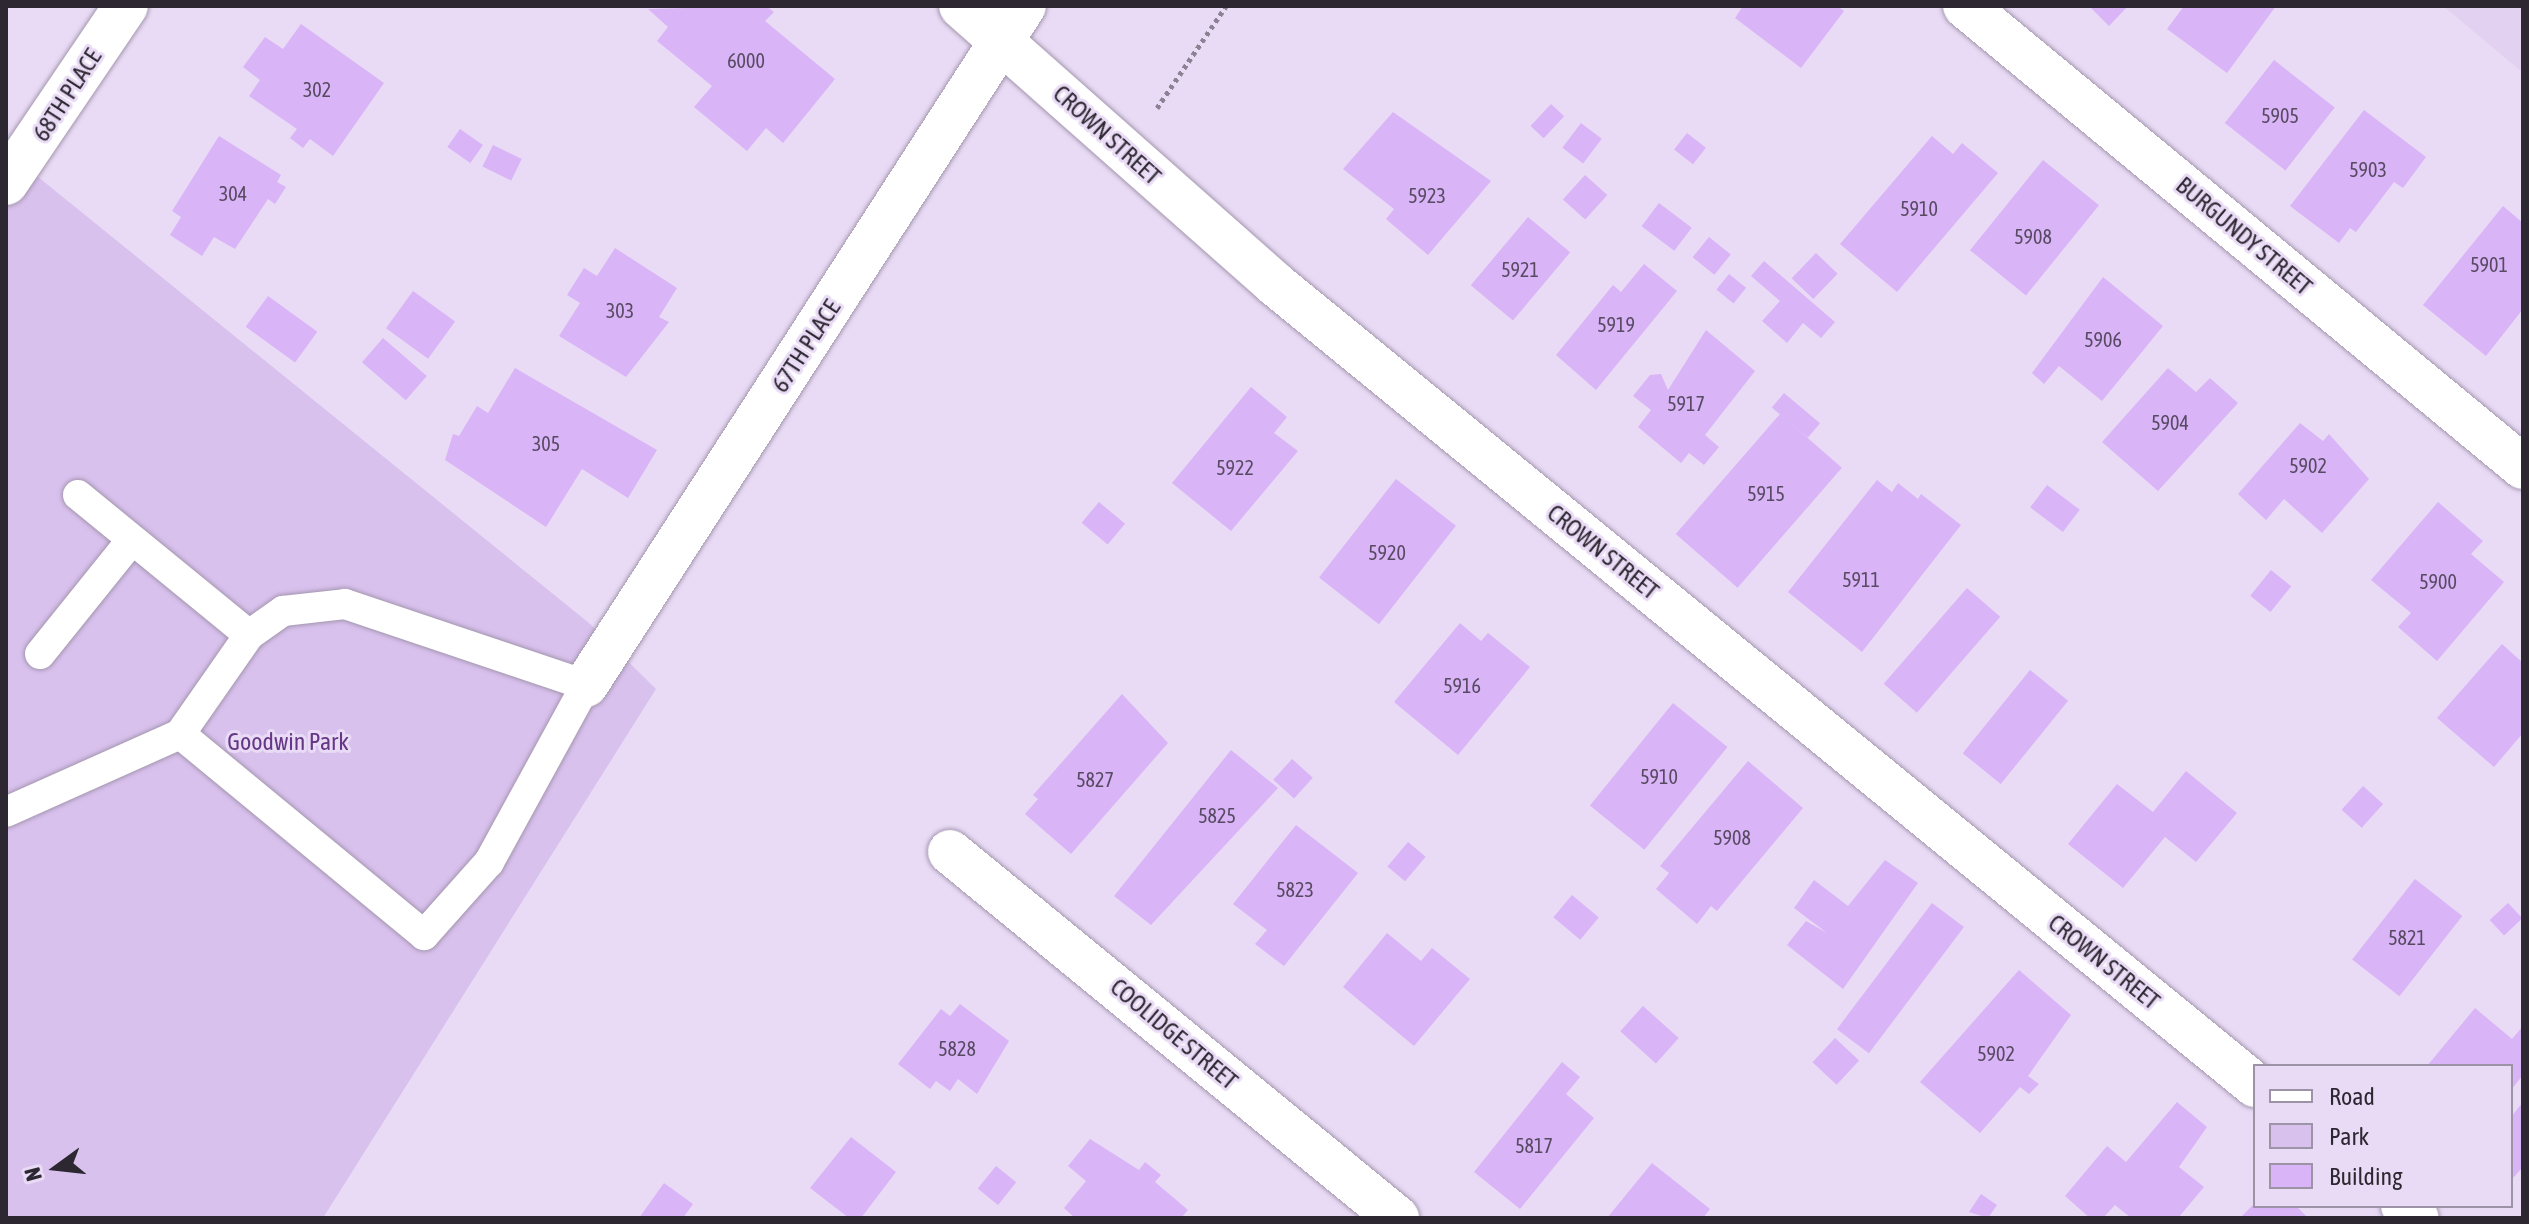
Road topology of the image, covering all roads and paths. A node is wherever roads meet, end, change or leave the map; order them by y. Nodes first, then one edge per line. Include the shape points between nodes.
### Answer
1 (126, 6) edge
2 (961, 6) edge
3 (1226, 6) edge
4 (1965, 6) edge
5 (1014, 24) edge
6 (1127, 153) junction
7 (6, 183) edge
8 (2523, 467) edge
9 (78, 495) dead end
10 (131, 541) junction
11 (249, 635) junction
12 (40, 654) dead end
13 (586, 685) junction
14 (180, 734) junction
15 (6, 812) edge
16 (950, 852) dead end
17 (2253, 1083) edge
18 (1397, 1218) edge

1 - 7 street, 68TH PLACE
2 - 5 street, CROWN STREET
3 - 6 path
4 - 8 street, BURGUNDY STREET
5 - 6 street, CROWN STREET
5 - 13 street, 67TH PLACE
6 - 17 street, CROWN STREET via 1275,284
9 - 10 lane
10 - 11 lane
10 - 12 lane
11 - 13 lane via 283,611 345,604
11 - 14 lane
13 - 14 lane via 489,862 424,935
14 - 15 lane
16 - 18 street, COOLIDGE STREET

